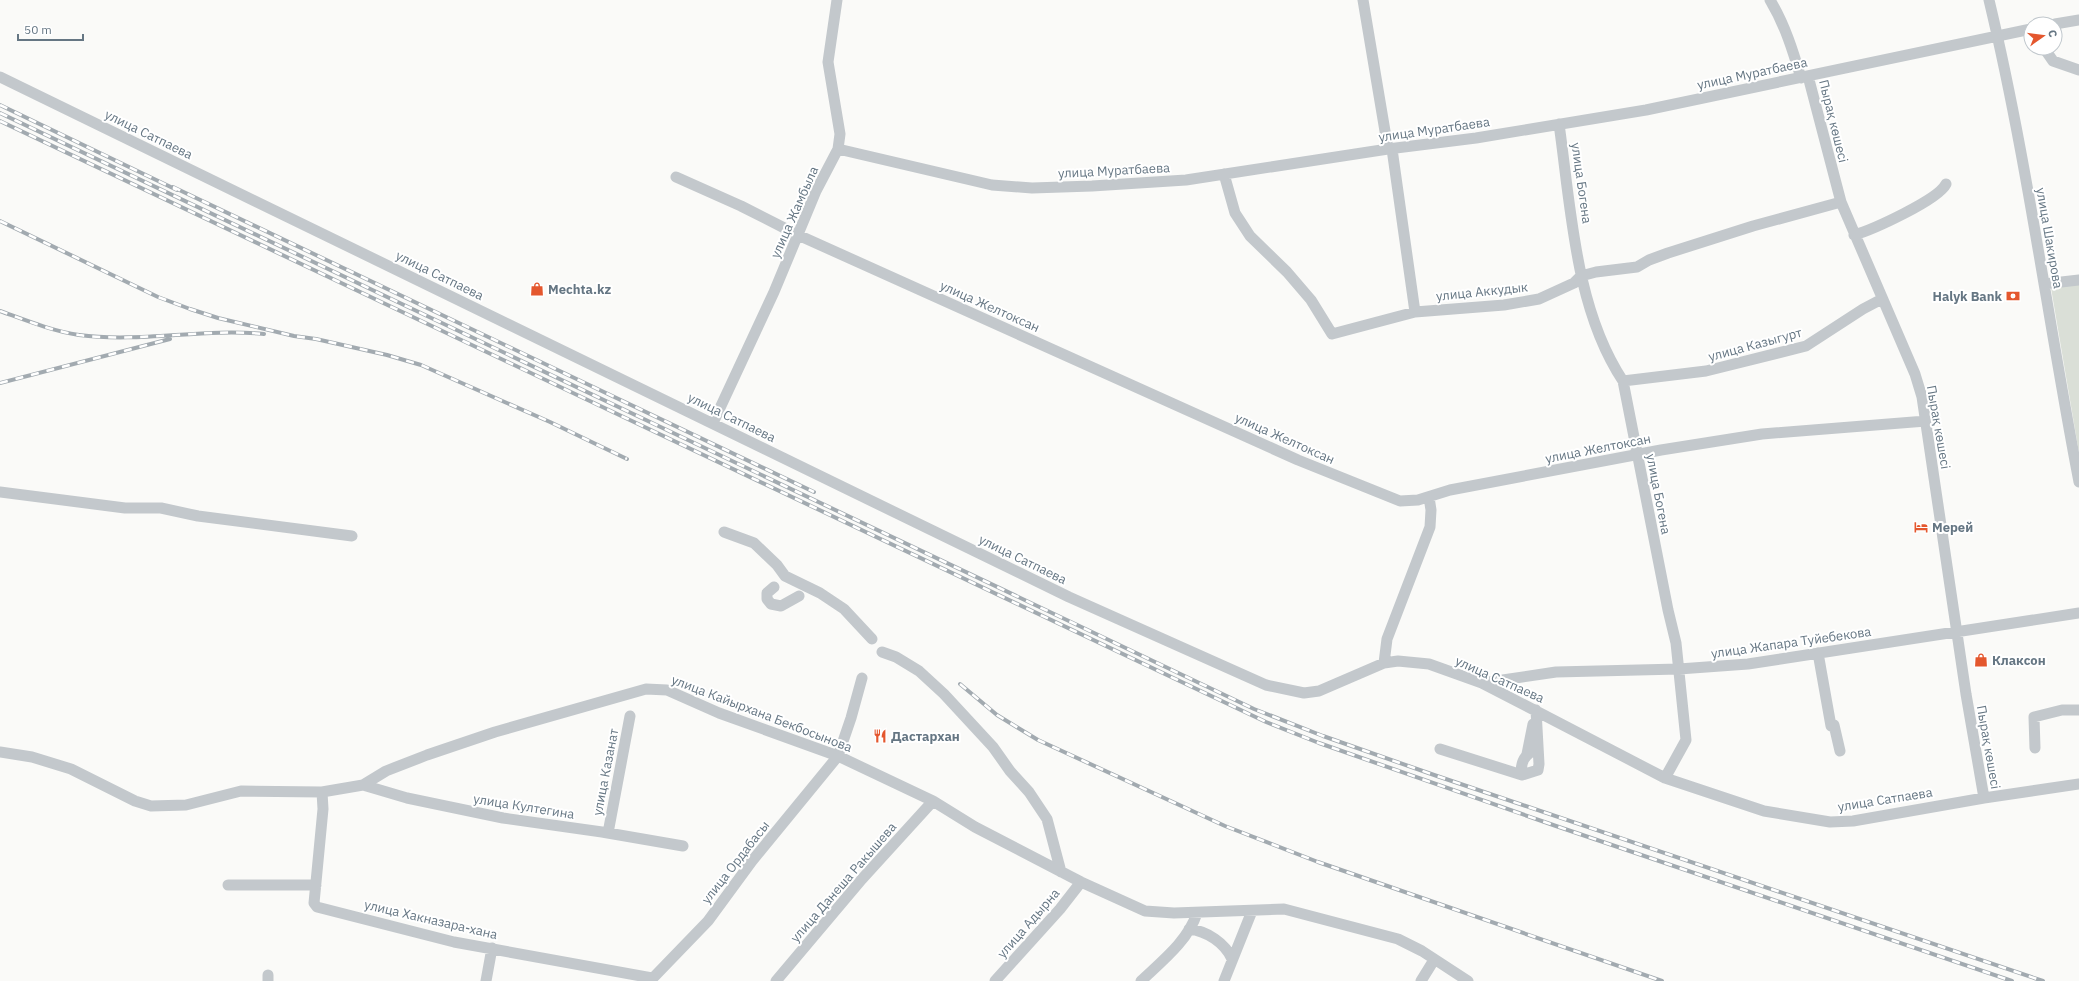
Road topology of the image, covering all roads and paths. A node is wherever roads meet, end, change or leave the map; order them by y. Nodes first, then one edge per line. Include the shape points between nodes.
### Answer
1 (837, 0) edge
2 (1363, 0) edge
3 (1770, 0) edge
4 (1989, 0) edge
5 (2079, 20) edge
6 (2063, 23) edge
7 (2023, 32) edge
8 (1998, 38) junction
9 (2050, 56) edge
10 (2079, 70) edge
11 (1805, 77) junction
12 (0, 78) edge
13 (1559, 124) junction
14 (838, 149) junction
15 (1390, 149) junction
16 (1224, 174) junction
17 (676, 177) dead end
18 (1946, 184) dead end
19 (1841, 202) junction
20 (798, 235) junction
21 (1854, 235) junction
22 (1581, 276) junction
23 (2079, 280) edge
24 (2044, 284) junction
25 (1882, 299) junction
26 (1415, 312) junction
27 (1623, 381) junction
28 (1926, 421) junction
29 (713, 423) junction
30 (1637, 455) junction
31 (2079, 482) edge
32 (0, 492) edge
33 (1428, 497) junction
34 (724, 532) dead end
35 (352, 536) dead end
36 (774, 587) dead end
37 (799, 596) dead end
38 (2079, 613) edge
39 (1958, 632) junction
40 (872, 639) dead end
41 (882, 652) dead end
42 (1818, 653) junction
43 (1384, 663) junction
44 (1679, 670) junction
45 (862, 678) dead end
46 (1482, 683) junction
47 (1536, 710) junction
48 (2079, 710) edge
49 (630, 716) dead end
50 (2035, 748) dead end
51 (1440, 749) dead end
52 (1538, 751) junction
53 (1840, 751) dead end
54 (0, 752) edge
55 (1527, 754) junction
56 (838, 756) junction
57 (1522, 776) junction
58 (1665, 778) junction
59 (2079, 784) edge
60 (363, 785) junction
61 (322, 792) junction
62 (1984, 798) junction
63 (933, 801) junction
64 (608, 833) junction
65 (683, 846) dead end
66 (1061, 872) junction
67 (1081, 882) junction
68 (228, 885) dead end
69 (316, 885) junction
70 (1252, 911) junction
71 (1197, 913) junction
72 (1190, 929) junction
73 (492, 948) junction
74 (1232, 959) junction
75 (1434, 960) junction
76 (651, 980) edge
77 (486, 981) edge
78 (776, 981) edge
79 (995, 981) edge
80 (1141, 981) edge
81 (1224, 981) edge
82 (1421, 981) edge
83 (1468, 981) edge

1 - 14 street, улица Жамбыла via 828,62 840,134
2 - 15 street
3 - 11 street, Пырақ көшесі via 1780,16
4 - 8 street, улица Шакирова
5 - 6 street
7 - 8 street, улица Муратбаева
8 - 11 street, улица Муратбаева
8 - 24 street, улица Шакирова
9 - 10 street via 2053,61
11 - 13 street, улица Муратбаева via 1646,110
11 - 19 street, Пырақ көшесі
12 - 29 street, улица Сатпаева
13 - 15 street, улица Муратбаева
13 - 22 street, улица Богена
14 - 16 street, улица Муратбаева via 992,185 1019,187 1132,184
14 - 20 street, улица Жамбыла via 816,191
15 - 16 street, улица Муратбаева
15 - 26 street
16 - 26 street, улица Аккудык via 1235,213 1250,236 1311,300 1332,334
17 - 20 street, улица Желтоксан
18 - 21 street via 1938,194 1920,204
19 - 21 street, Пырақ көшесі
19 - 22 street, улица Аккудык via 1753,226 1668,253 1638,266
20 - 29 street, улица Жамбыла
20 - 33 street, улица Желтоксан via 1298,460 1400,501
21 - 25 street, Пырақ көшесі
22 - 26 street, улица Аккудык via 1574,283 1539,299
22 - 27 street, улица Богена via 1598,336 1610,362
23 - 24 street
24 - 31 street, улица Шакирова
25 - 27 street, улица Казыгурт via 1806,346 1706,371
25 - 28 street, Пырақ көшесі via 1915,374
27 - 30 street, улица Богена
28 - 30 street, улица Желтоксан via 1762,434
28 - 39 street, Пырақ көшесі
29 - 43 street, улица Сатпаева via 1069,597 1266,685 1304,693 1319,692
30 - 33 street, улица Желтоксан via 1450,490
30 - 44 street, улица Богена via 1676,643
32 - 35 street via 125,508 161,508 229,521
33 - 43 street via 1431,510 1430,527 1387,639
34 - 40 street via 754,543 785,576 820,593 844,609
36 - 37 street via 767,593 767,599 771,604 781,606
38 - 39 street, улица Жапара Туйебекова
39 - 42 street, улица Жапара Туйебекова
39 - 62 street, Пырақ көшесі
41 - 66 street via 919,671 993,747 1047,818
42 - 44 street, улица Жапара Туйебекова via 1748,664
42 - 53 street
43 - 46 street, улица Сатпаева via 1398,661 1429,664
44 - 46 street, улица Жапара Туйебекова via 1556,672
44 - 58 street, улица Богена via 1686,740
45 - 56 street, улица Ордабасы via 852,718
46 - 47 street, улица Сатпаева
47 - 52 street
47 - 55 street
47 - 58 street, улица Сатпаева
48 - 50 street via 2062,710 2034,717
49 - 64 street, улица Казанат
51 - 57 street
52 - 55 street
52 - 57 street via 1538,770
54 - 61 street, улица Кайырхана Бекбосынова via 32,757 71,769 135,801 151,806 186,805 241,791
55 - 57 street via 1521,768
56 - 60 street, улица Кайырхана Бекбосынова via 719,713 668,690 646,689 461,743 386,771
56 - 63 street, улица Кайырхана Бекбосынова
56 - 76 street, улица Ордабасы via 747,867 708,921
58 - 62 street, улица Сатпаева via 1764,810 1830,822 1853,821
59 - 62 street, улица Сатпаева
60 - 61 street, улица Кайырхана Бекбосынова
60 - 64 street, улица Култегина via 407,798 503,818
61 - 69 street, улица Хакназара-хана via 324,809
63 - 66 street, улица Кайырхана Бекбосынова via 975,827
63 - 78 street, улица Данеша Ракышева via 862,879
64 - 65 street, улица Култегина
66 - 67 street, улица Кайырхана Бекбосынова
67 - 71 street, улица Кайырхана Бекбосынова via 1145,911
67 - 79 street, улица Адырна
68 - 69 street
69 - 73 street, улица Хакназара-хана via 314,903 317,907 454,942
70 - 71 street, улица Кайырхана Бекбосынова
70 - 74 street
70 - 75 street, улица Кайырхана Бекбосынова via 1284,909 1398,939
71 - 72 street
72 - 74 street via 1215,939 1225,947
72 - 80 street via 1178,945
73 - 76 street, улица Хакназара-хана
73 - 77 street
74 - 81 street
75 - 82 street
75 - 83 street, улица Кайырхана Бекбосынова

